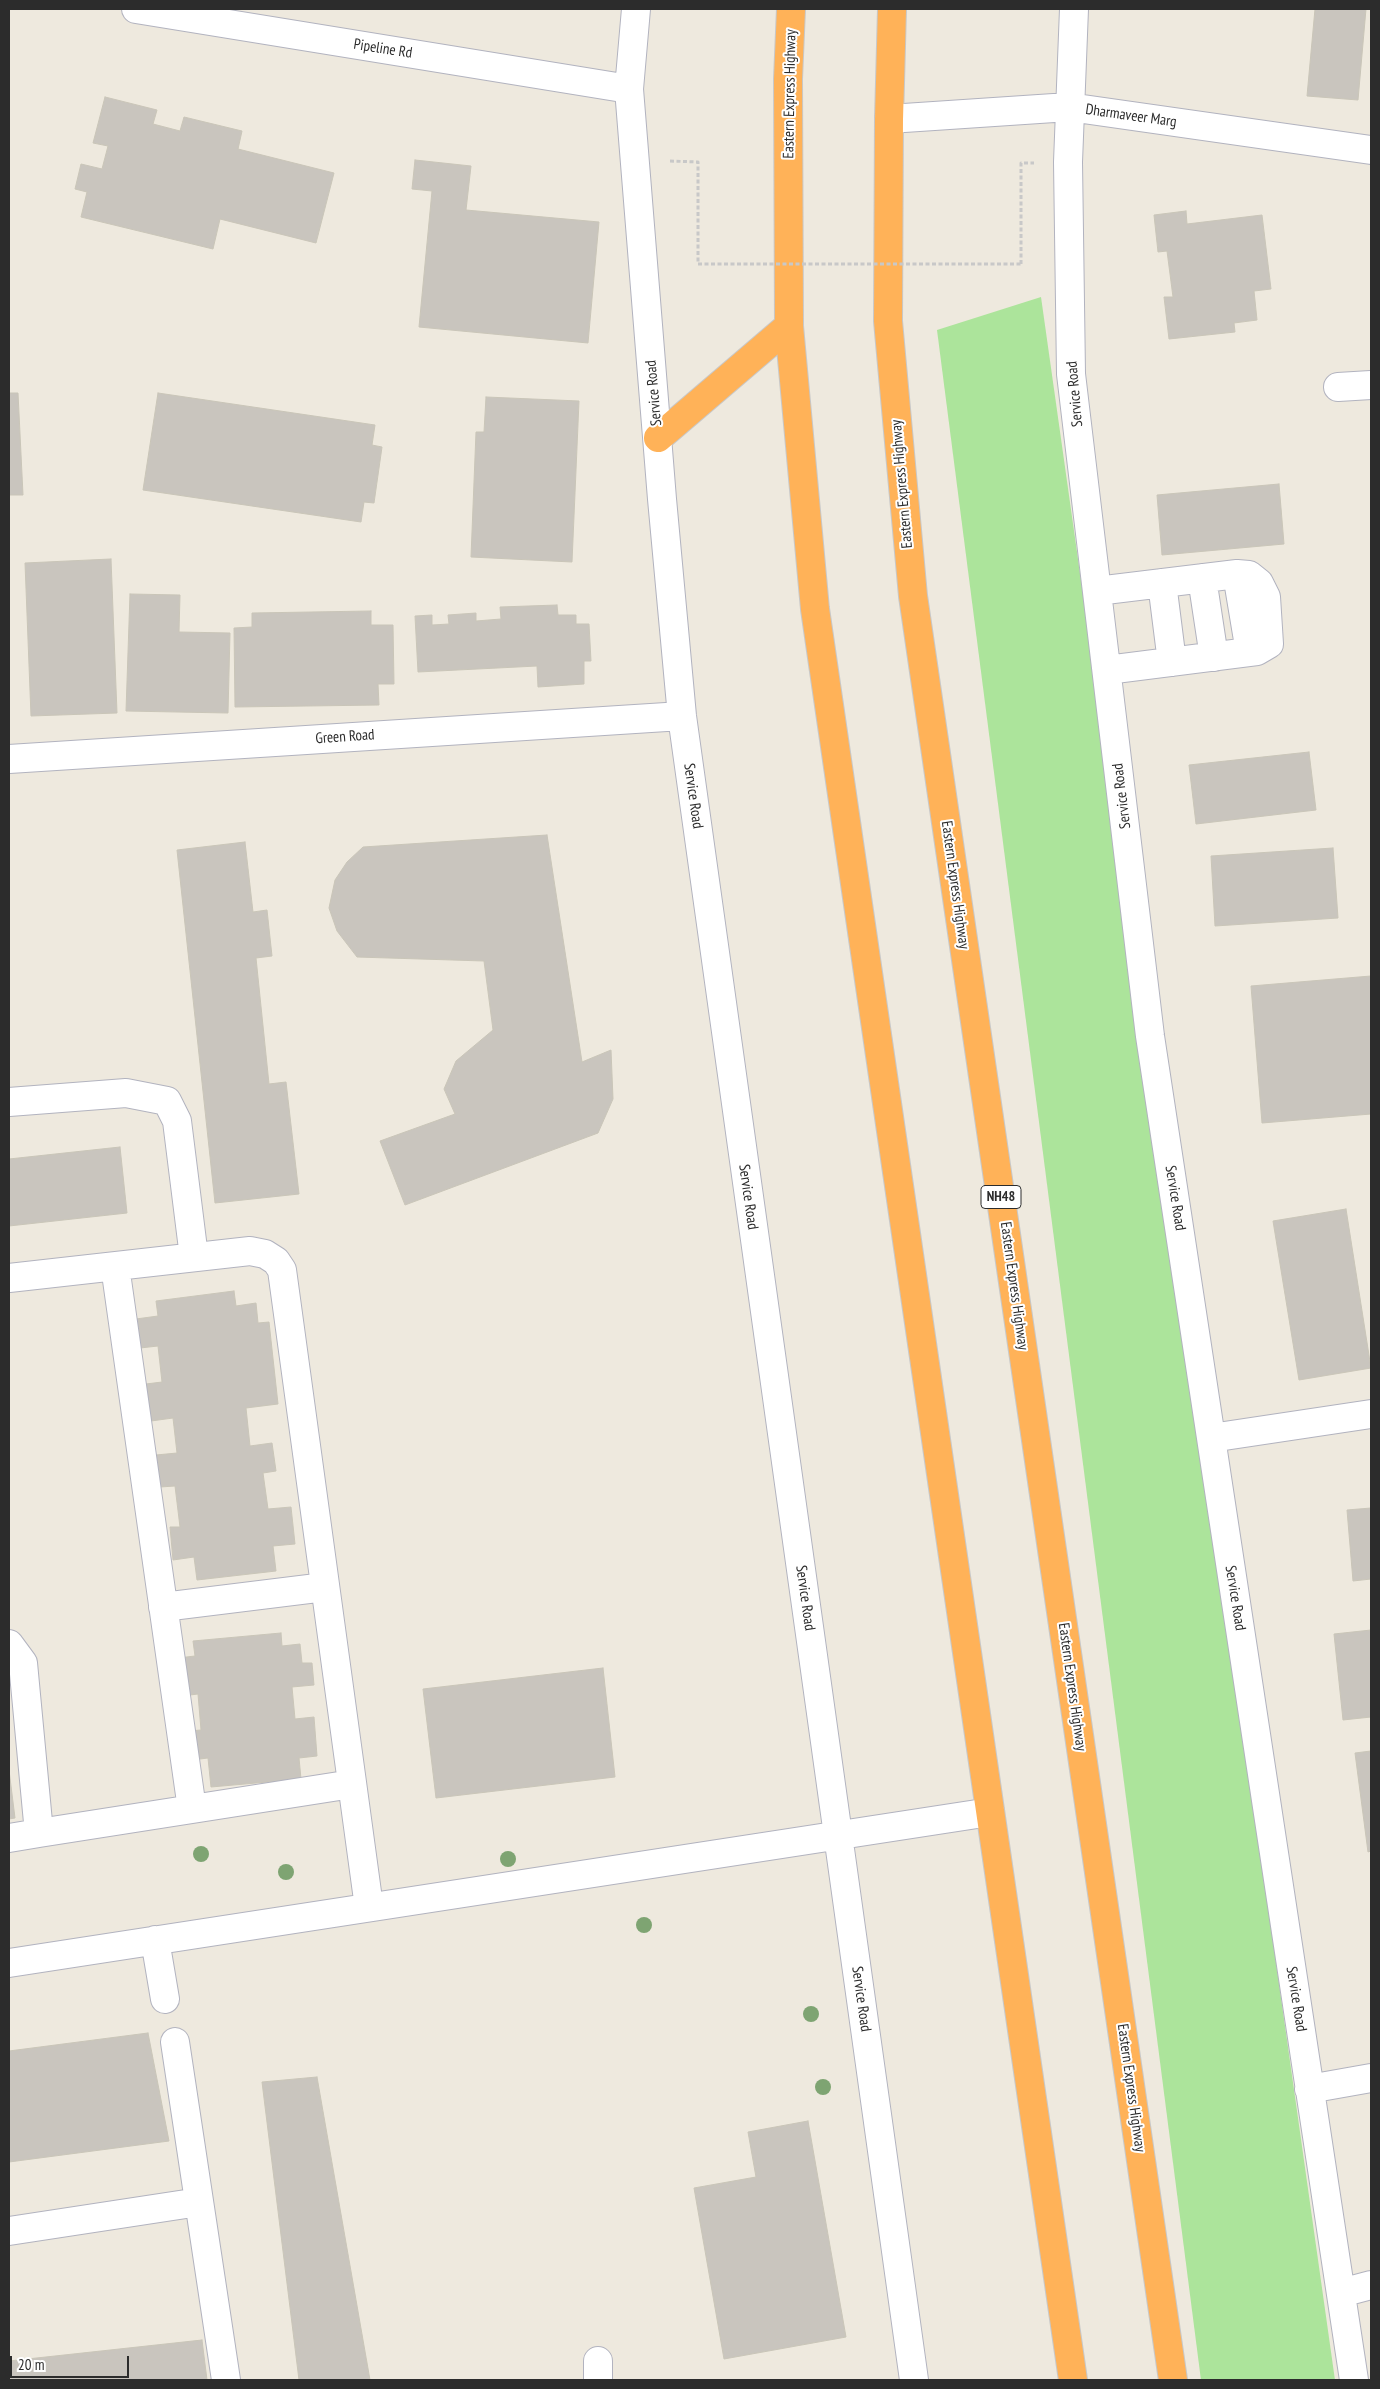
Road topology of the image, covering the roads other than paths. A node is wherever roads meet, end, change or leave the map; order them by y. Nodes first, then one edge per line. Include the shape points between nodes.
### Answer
1 (136, 9) edge
2 (636, 9) edge
3 (792, 9) edge
4 (892, 9) edge
5 (1074, 9) edge
6 (629, 89) junction
7 (1068, 107) junction
8 (889, 119) junction
9 (1371, 150) edge
10 (789, 326) junction
11 (1371, 385) edge
12 (1338, 388) dead end
13 (658, 438) junction
14 (1202, 578) junction
15 (1162, 583) junction
16 (1097, 591) junction
17 (1214, 657) junction
18 (1172, 662) junction
19 (1107, 670) junction
20 (682, 716) junction
21 (9, 759) edge
22 (9, 1102) edge
23 (194, 1257) junction
24 (115, 1266) junction
25 (9, 1278) edge
26 (1371, 1414) edge
27 (1211, 1438) junction
28 (325, 1587) junction
29 (163, 1608) junction
30 (9, 1644) edge
31 (352, 1784) junction
32 (192, 1809) junction
33 (990, 1812) junction
34 (39, 1833) junction
35 (838, 1835) junction
36 (9, 1838) edge
37 (369, 1907) junction
38 (155, 1940) junction
39 (9, 1963) edge
40 (165, 1999) dead end
41 (175, 2042) dead end
42 (1371, 2078) edge
43 (1309, 2089) junction
44 (199, 2202) junction
45 (9, 2231) edge
46 (1371, 2285) edge
47 (1341, 2293) junction
48 (226, 2380) edge
49 (914, 2380) edge
50 (1073, 2380) edge
51 (1173, 2380) edge
52 (1354, 2380) edge

1 - 6 street, Pipeline Rd
2 - 6 street, Service Road
3 - 10 highway, Eastern Express Highway via 788,79
4 - 8 highway, Eastern Express Highway / NH48
5 - 7 street, Service Road
6 - 13 street, Service Road
7 - 8 street, Dharmaveer Marg
7 - 9 street, Dharmaveer Marg
7 - 16 street, Service Road via 1071,374
8 - 51 highway, Eastern Express Highway / NH48 via 888,321 913,596
10 - 13 highway
10 - 33 highway, Eastern Express Highway via 815,609
11 - 12 street
13 - 20 street, Service Road
14 - 15 street
14 - 17 street
14 - 17 street via 1249,575 1259,583 1266,597 1269,644 1257,652
15 - 16 street
15 - 18 street
16 - 19 street, Service Road
17 - 18 street
18 - 19 street
19 - 27 street, Service Road via 1150,1036
20 - 21 street, Green Road
20 - 35 street, Service Road
22 - 23 street via 126,1093 166,1100 176,1121
23 - 24 street
23 - 28 street via 250,1251 265,1254 282,1270
24 - 25 street
24 - 29 street
26 - 27 street
27 - 43 street, Service Road
28 - 29 street
28 - 31 street
29 - 32 street
30 - 34 street via 23,1664
31 - 32 street
31 - 37 street
32 - 34 street
33 - 35 street
33 - 50 highway, Eastern Express Highway
34 - 36 street
35 - 37 street
35 - 49 street, Service Road
37 - 38 street
38 - 39 street
38 - 40 street
41 - 44 street
42 - 43 street
43 - 47 street, Service Road
44 - 45 street
44 - 48 street
46 - 47 street
47 - 52 street, Service Road

